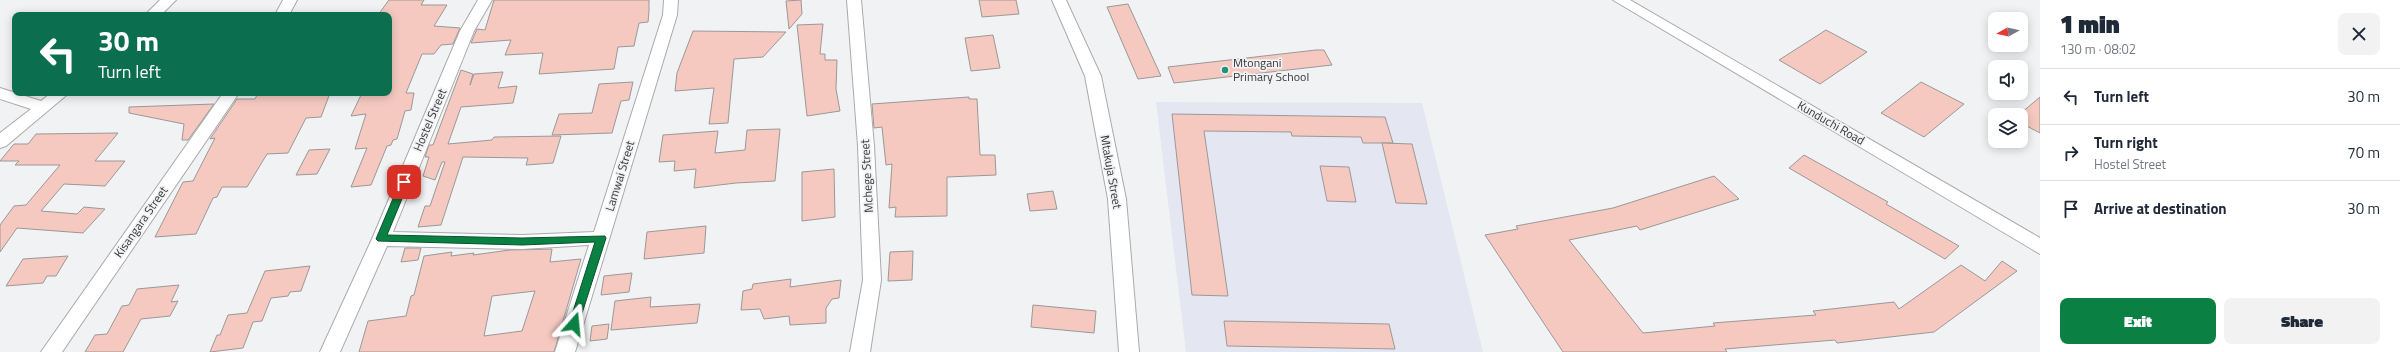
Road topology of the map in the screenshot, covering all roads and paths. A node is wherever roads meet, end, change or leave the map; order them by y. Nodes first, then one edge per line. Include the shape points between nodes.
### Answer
1 (169, 0) edge
2 (290, 0) edge
3 (485, 0) edge
4 (671, 0) edge
5 (854, 0) edge
6 (1060, 0) edge
7 (1620, 0) edge
8 (155, 12) edge
9 (284, 12) edge
10 (0, 93) edge
11 (57, 96) edge
12 (229, 96) edge
13 (44, 107) junction
14 (0, 142) edge
15 (601, 238) junction
16 (381, 239) junction
17 (2040, 248) edge
18 (51, 352) edge
19 (330, 352) edge
20 (565, 352) edge
21 (860, 352) edge
22 (1129, 352) edge

1 - 8 street
2 - 9 street
3 - 16 street, Hostel Street via 468,31
4 - 15 street, Lamwai Street via 670,15
5 - 21 street, Mchege Street via 866,146 872,280
6 - 22 street, Mtakuja Street via 1092,76 1117,199
7 - 17 street, Kunduchi Road
10 - 13 street
11 - 13 street
12 - 18 street, Kisangara Street
13 - 14 street
15 - 16 street via 522,242
15 - 20 street, Lamwai Street
16 - 19 street, Hostel Street

